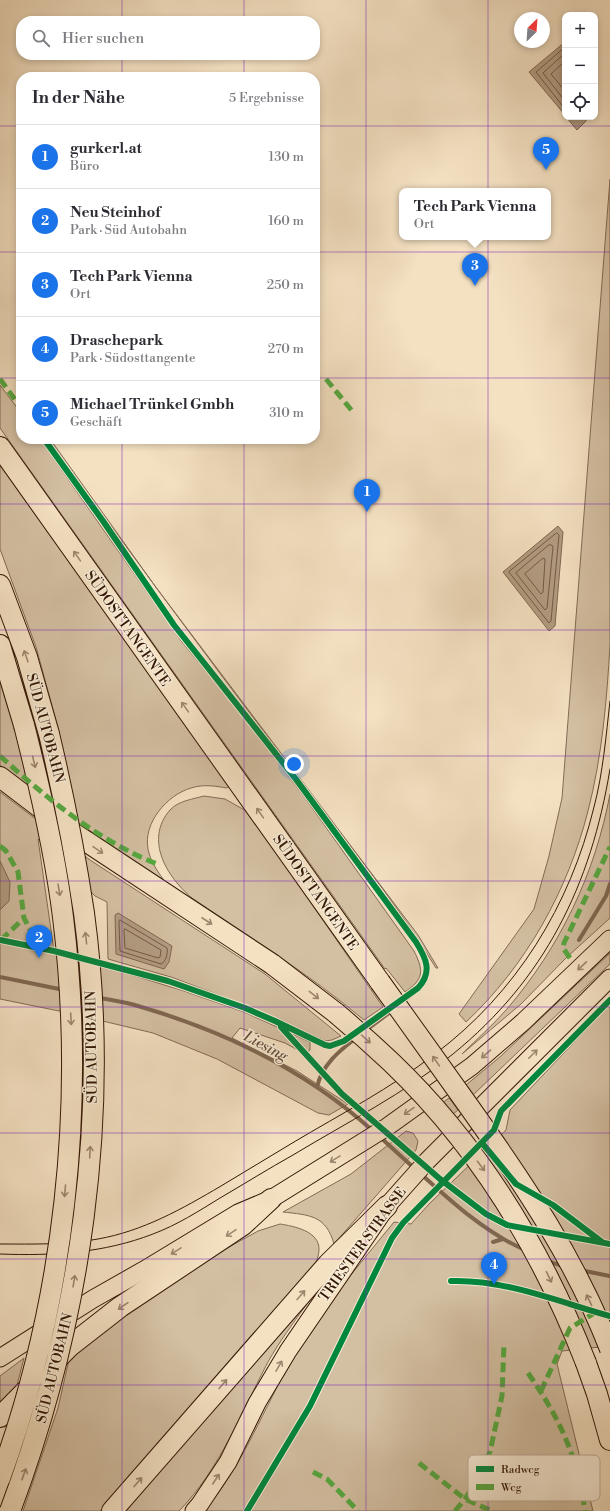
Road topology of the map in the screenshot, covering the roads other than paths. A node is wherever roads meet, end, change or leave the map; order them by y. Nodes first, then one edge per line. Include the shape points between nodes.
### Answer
1 (0, 447) edge
2 (0, 585) edge
3 (0, 645) edge
4 (0, 776) edge
5 (610, 939) edge
6 (610, 978) edge
7 (271, 1199) junction
8 (387, 1206) junction
9 (610, 1349) edge
10 (0, 1358) edge
11 (0, 1417) edge
12 (610, 1440) edge
13 (0, 1478) edge
14 (10, 1511) edge
15 (112, 1511) edge
16 (194, 1511) edge

9 -> 1 highway, SÜDOSTTANGENTE, bridge via 576,1274 539,1210 486,1130
14 -> 2 highway, SÜD AUTOBAHN, bridge via 45,1407 74,1285 90,1162 93,1038 84,915 70,830 49,734 27,657
3 -> 13 highway, SÜD AUTOBAHN, bridge via 42,795 53,853 63,918 72,1038 72,1100 62,1221 40,1342 25,1401
4 -> 12 highway, bridge via 75,834 272,964 336,1013 387,1058 442,1116 486,1173 544,1266 574,1331 597,1394
5 -> 7 main road via 523,1022 472,1066 368,1139
8 -> 6 main road, TRIESTER STRASSE via 427,1161
7 -> 10 main road via 238,1213
7 -> 11 highway via 243,1225 120,1307 70,1346
15 -> 8 highway via 328,1264
16 -> 8 main road, TRIESTER STRASSE via 228,1462 257,1403 288,1351

